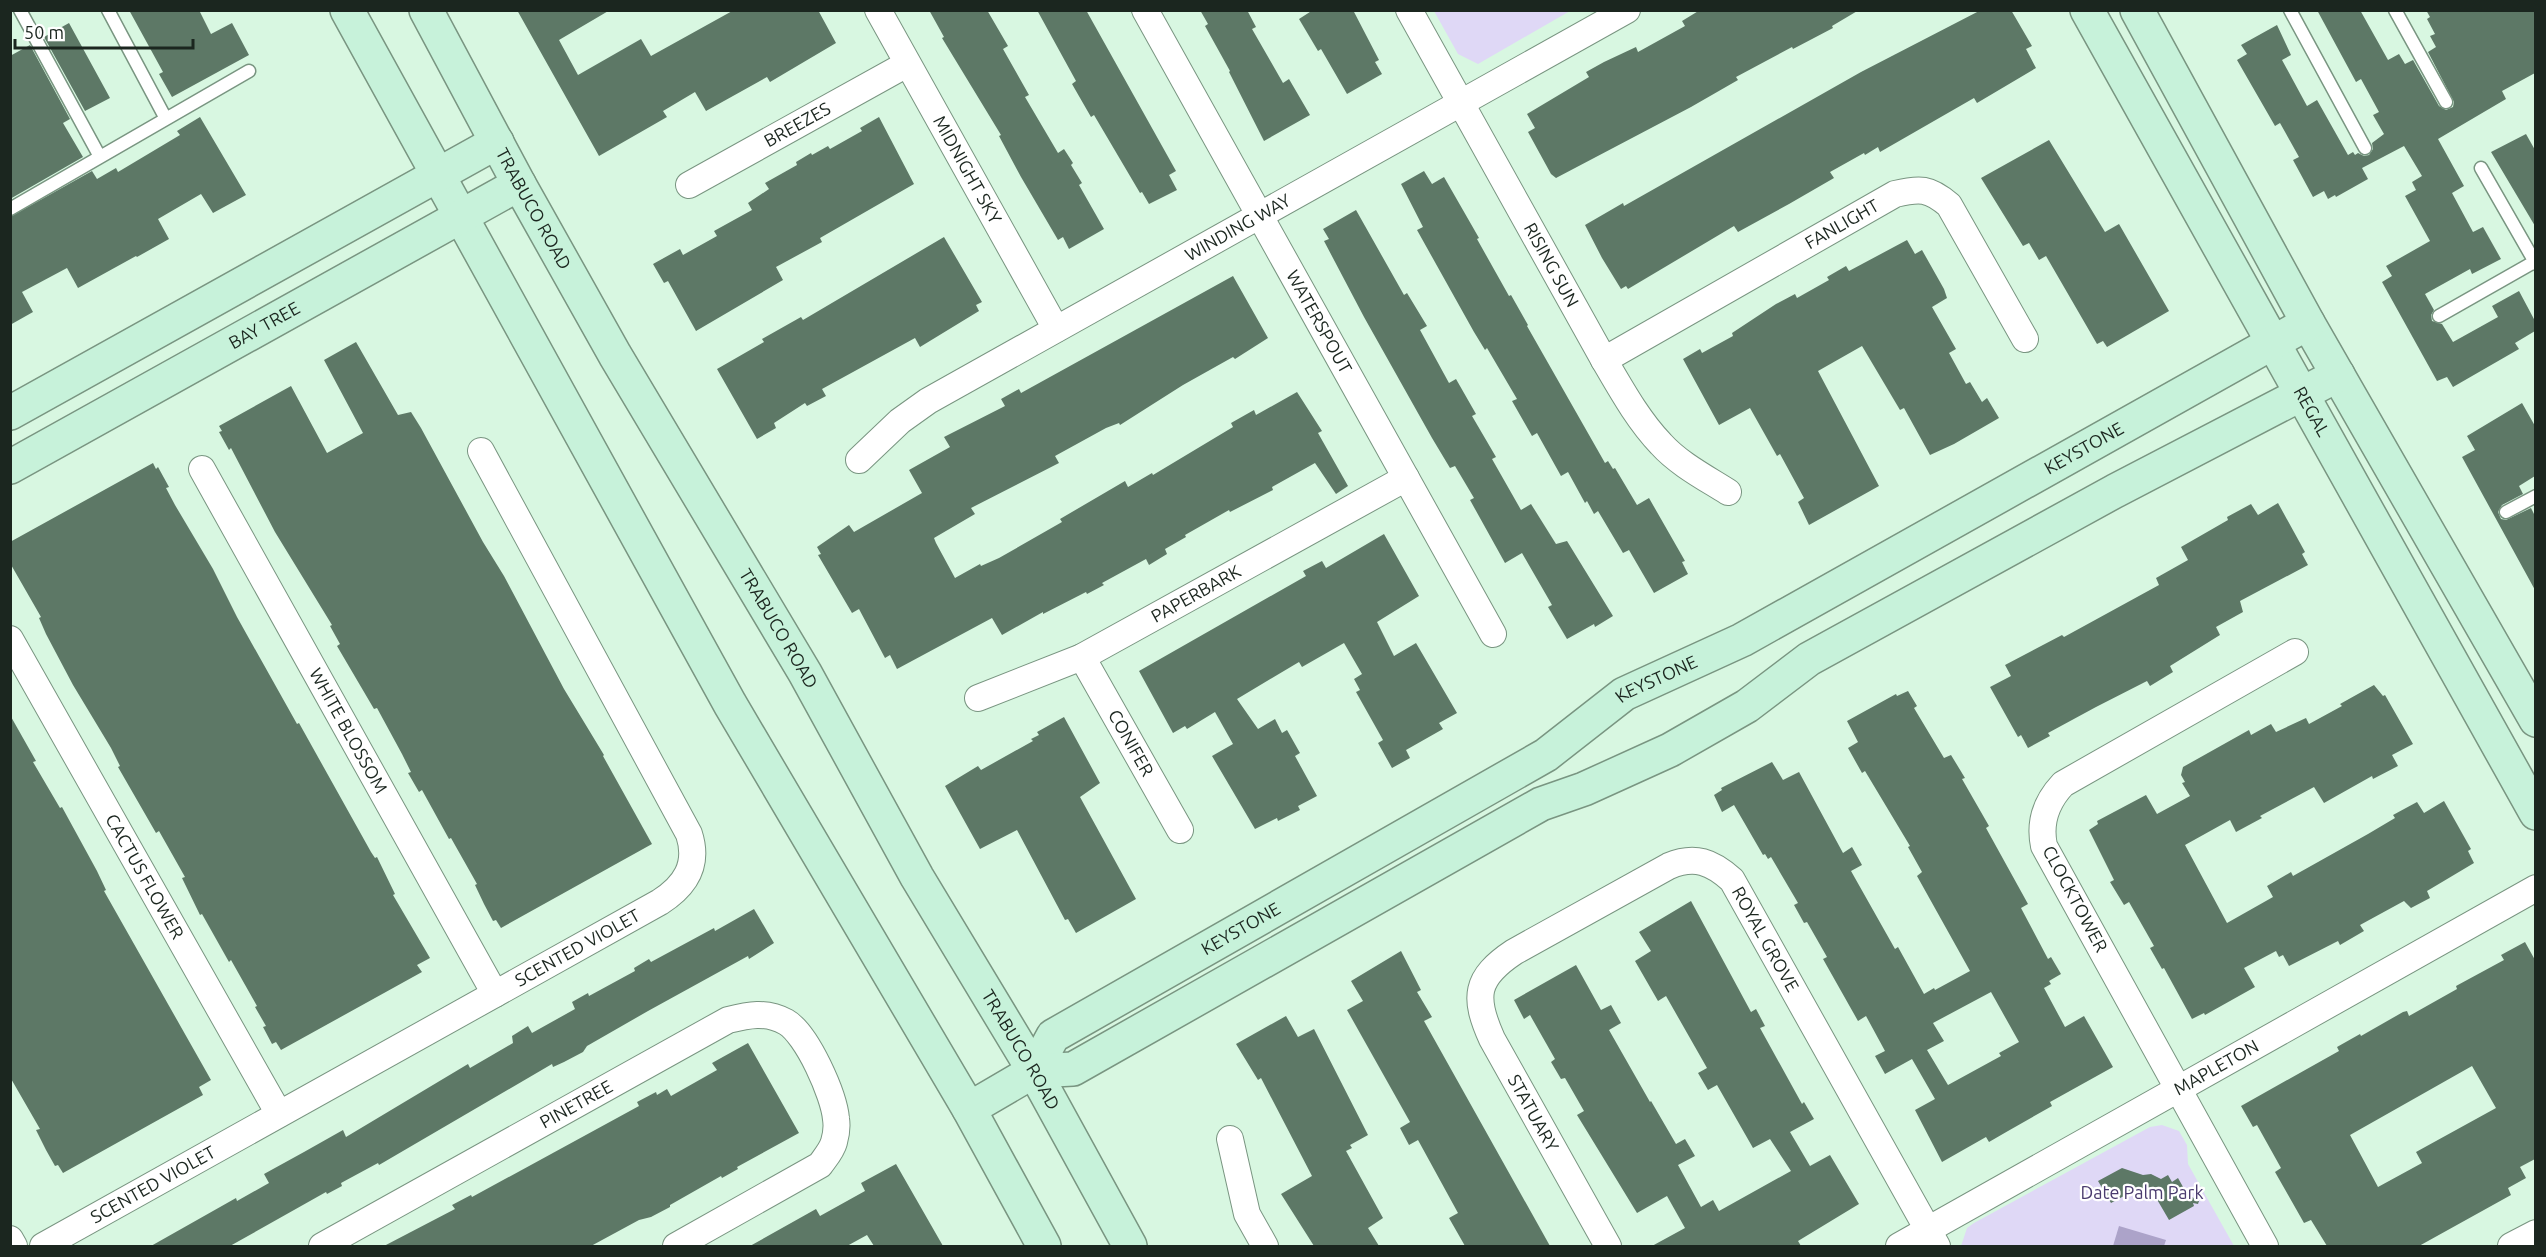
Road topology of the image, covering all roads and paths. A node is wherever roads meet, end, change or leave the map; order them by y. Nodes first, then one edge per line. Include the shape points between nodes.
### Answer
1 (20, 10) edge
2 (108, 10) edge
3 (347, 10) edge
4 (426, 10) edge
5 (878, 10) edge
6 (1145, 10) edge
7 (1409, 10) edge
8 (1627, 10) edge
9 (2087, 10) edge
10 (2137, 10) edge
11 (2290, 10) edge
12 (2395, 10) edge
13 (908, 64) junction
14 (249, 71) dead end
15 (2446, 102) dead end
16 (1461, 103) junction
17 (166, 119) junction
18 (497, 142) junction
19 (2366, 148) dead end
20 (100, 157) junction
21 (2481, 168) dead end
22 (438, 176) junction
23 (519, 184) junction
24 (689, 185) dead end
25 (10, 209) edge
26 (459, 216) junction
27 (1259, 216) junction
28 (2535, 263) edge
29 (2439, 316) dead end
30 (2308, 323) junction
31 (1056, 329) junction
32 (2025, 339) dead end
33 (2272, 343) junction
34 (1604, 360) junction
35 (2338, 375) junction
36 (2303, 395) junction
37 (10, 412) edge
38 (481, 451) dead end
39 (858, 460) dead end
40 (10, 467) edge
41 (202, 469) dead end
42 (1406, 478) junction
43 (1728, 492) dead end
44 (2535, 496) edge
45 (2506, 512) dead end
46 (1493, 634) dead end
47 (10, 639) edge
48 (2295, 652) dead end
49 (1082, 657) junction
50 (978, 698) dead end
51 (2535, 720) edge
52 (2535, 813) edge
53 (1180, 830) dead end
54 (2535, 888) edge
55 (1487, 974) joint
56 (495, 994) junction
57 (1034, 1071) junction
58 (2179, 1090) junction
59 (969, 1109) junction
60 (279, 1114) junction
61 (1230, 1139) dead end
62 (2535, 1233) edge
63 (1933, 1238) edge
64 (10, 1239) edge
65 (14, 1246) edge
66 (43, 1246) edge
67 (322, 1246) edge
68 (676, 1246) edge
69 (1044, 1246) edge
70 (1131, 1246) edge
71 (1265, 1246) edge
72 (1608, 1246) edge
73 (1899, 1246) edge
74 (2265, 1246) edge
75 (2511, 1246) edge

1 - 20 lane
2 - 17 lane
3 - 22 street
4 - 18 street, TRABUCO ROAD
5 - 13 street, MIDNIGHT SKY
6 - 27 street, WATERSPOUT
7 - 16 street, RISING SUN
8 - 16 street, WINDING WAY
9 - 33 street, REGAL
10 - 30 street
11 - 19 lane
12 - 15 lane
13 - 24 street, BREEZES
13 - 31 street, MIDNIGHT SKY
14 - 17 lane
16 - 27 street, WINDING WAY
16 - 34 street, RISING SUN
17 - 20 lane
18 - 22 street
18 - 23 street, TRABUCO ROAD
20 - 25 lane
21 - 28 lane
22 - 26 street
22 - 37 street
23 - 26 street, BAY TREE
23 - 57 street, TRABUCO ROAD via 615,355 806,673 917,877
26 - 40 street, BAY TREE
26 - 59 street via 730,704
27 - 31 street, WINDING WAY
27 - 42 street, WATERSPOUT
28 - 29 lane
30 - 33 street, KEYSTONE
30 - 35 street
31 - 39 street, WINDING WAY via 928,401
32 - 34 street, FANLIGHT via 1949,205 1939,196 1914,189 1895,194
33 - 36 street, REGAL
33 - 57 street, KEYSTONE via 1742,640 1624,694 1546,755 1053,1036
34 - 43 street, RISING SUN via 1635,412 1662,446
35 - 36 street
35 - 51 street
36 - 52 street, REGAL
36 - 57 street via 2115,491 1809,659 1747,706 1670,750 1541,804 1072,1069
38 - 56 street, SCENTED VIOLET via 693,845 692,863 677,891
41 - 56 street, WHITE BLOSSOM
42 - 46 street, WATERSPOUT
42 - 49 street, PAPERBARK
44 - 45 lane
47 - 60 street, CACTUS FLOWER
48 - 58 street, CLOCKTOWER via 2062,784 2050,797 2044,816 2044,846
49 - 50 street, PAPERBARK
49 - 53 street, CONIFER
54 - 58 street, MAPLETON
55 - 63 street, ROYAL GROVE via 1514,952 1669,866 1692,859 1709,862 1732,880
55 - 72 street, STATUARY via 1480,1002 1492,1040
56 - 60 street, SCENTED VIOLET
57 - 59 street
57 - 70 street, TRABUCO ROAD
58 - 63 street, MAPLETON
58 - 74 street, CLOCKTOWER
59 - 69 street
60 - 66 street, SCENTED VIOLET
61 - 71 street via 1247,1214
62 - 75 street
63 - 73 street, MAPLETON
64 - 65 street
67 - 68 street, PINETREE via 728,1020 752,1014 788,1023 803,1039 830,1094 836,1119 834,1144 820,1165

